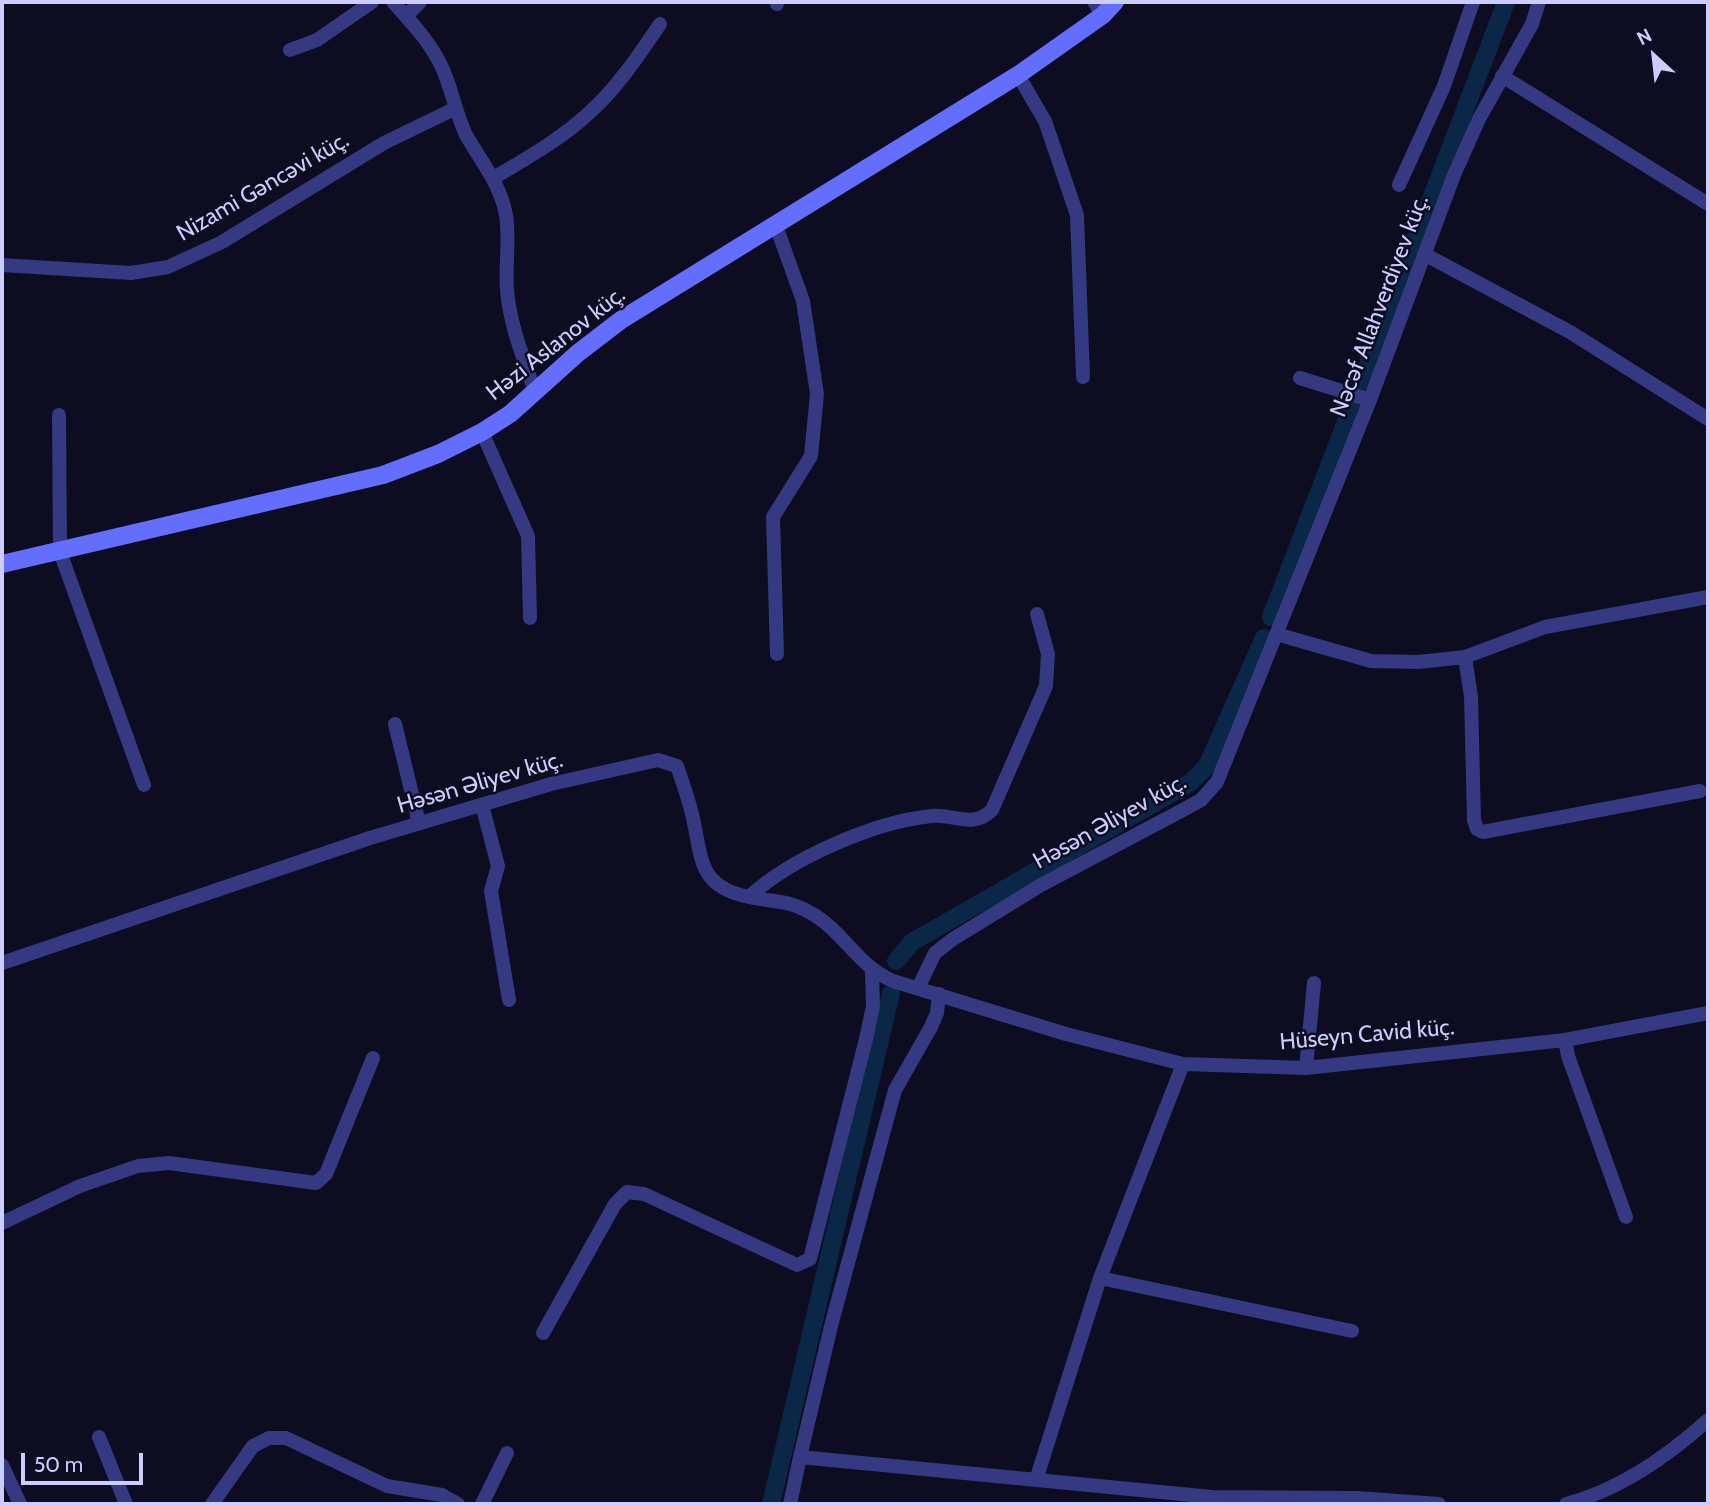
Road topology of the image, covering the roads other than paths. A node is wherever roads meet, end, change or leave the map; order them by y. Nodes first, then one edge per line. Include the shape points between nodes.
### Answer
1 (372, 2) edge
2 (393, 2) edge
3 (420, 2) edge
4 (1115, 2) edge
5 (1473, 2) edge
6 (1539, 2) edge
7 (1098, 9) edge
8 (406, 16) junction
9 (660, 24) dead end
10 (290, 50) dead end
11 (1018, 75) junction
12 (1502, 76) junction
13 (454, 109) junction
14 (495, 177) junction
15 (1399, 186) dead end
16 (1708, 204) edge
17 (775, 223) junction
18 (1424, 254) junction
19 (2, 265) edge
20 (1083, 377) dead end
21 (1300, 379) dead end
22 (536, 392) junction
23 (1370, 400) junction
24 (59, 415) dead end
25 (1708, 419) edge
26 (482, 432) junction
27 (61, 552) junction
28 (2, 564) edge
29 (1708, 597) edge
30 (1037, 614) dead end
31 (530, 618) dead end
32 (1276, 634) junction
33 (777, 654) dead end
34 (1465, 657) junction
35 (395, 724) dead end
36 (144, 785) dead end
37 (1700, 791) dead end
38 (482, 805) junction
39 (419, 823) junction
40 (749, 897) junction
41 (2, 963) edge
42 (872, 972) junction
43 (1314, 983) dead end
44 (918, 988) junction
45 (939, 994) junction
46 (509, 1000) dead end
47 (1708, 1013) edge
48 (1565, 1040) junction
49 (373, 1058) dead end
50 (1183, 1064) junction
51 (1307, 1068) junction
52 (1626, 1217) dead end
53 (2, 1223) edge
54 (1100, 1278) junction
55 (1352, 1331) dead end
56 (543, 1333) dead end
57 (1708, 1420) edge
58 (99, 1437) dead end
59 (507, 1453) dead end
60 (800, 1457) junction
61 (2, 1465) edge
62 (1036, 1480) junction
63 (1358, 1501) edge
64 (20, 1504) edge
65 (126, 1504) edge
66 (212, 1504) edge
67 (458, 1504) edge
68 (482, 1504) edge
69 (790, 1504) edge
70 (1439, 1504) edge
71 (1566, 1504) edge

1 - 10 street via 317,40
2 - 8 street
3 - 8 street
4 - 7 street, Həzi Aslanov küç.
5 - 15 street via 1444,86
6 - 12 street, Nəcəf Allahverdiyev küç. via 1532,24
7 - 11 street, Həzi Aslanov küç.
8 - 13 street via 439,60
9 - 14 street via 631,67 590,113
11 - 17 street, Həzi Aslanov küç.
11 - 20 street via 1045,121 1077,215
12 - 16 street
12 - 18 street, Nəcəf Allahverdiyev küç. via 1454,175
13 - 14 street
13 - 19 street, Nizami Gəncəvi küç. via 374,149 222,242 168,267 131,272
14 - 22 street via 506,219 510,317
17 - 22 street, Həzi Aslanov küç. via 621,320
17 - 33 street via 803,301 817,394 811,456 773,517
18 - 23 street, Nəcəf Allahverdiyev küç.
18 - 25 street via 1570,332
21 - 23 street
22 - 26 street, Həzi Aslanov küç.
23 - 32 street, Nəcəf Allahverdiyev küç.
24 - 27 street
26 - 27 street, Həzi Aslanov küç. via 383,475
26 - 31 street via 528,536
27 - 28 street, Həzi Aslanov küç.
27 - 36 street
29 - 34 street via 1545,627
30 - 40 street via 1048,654 1046,686 992,810 983,819 933,816 879,828 777,876
32 - 34 street via 1371,661
32 - 44 street, Həsən Əliyev küç. via 1217,782 1200,800 1041,885 953,939 935,953
34 - 37 street via 1477,829 1483,832
35 - 39 street
38 - 39 street, Həsən Əliyev küç.
38 - 40 street, Həsən Əliyev küç. via 658,760 677,766 707,876 718,886
38 - 46 street via 498,866 491,891
39 - 41 street, Həsən Əliyev küç.
40 - 42 street, Həsən Əliyev küç. via 782,900 806,910 825,922
42 - 44 street, Hüseyn Cavid küç.
42 - 56 street via 870,1017 810,1259 797,1265 644,1194 627,1192 615,1204
43 - 51 street
44 - 45 street, Hüseyn Cavid küç.
45 - 50 street, Hüseyn Cavid küç.
45 - 60 street via 931,1027 895,1090
47 - 48 street, Hüseyn Cavid küç.
48 - 51 street, Hüseyn Cavid küç.
48 - 52 street
49 - 53 street via 326,1174 316,1183 169,1163 138,1166 80,1186
50 - 51 street, Hüseyn Cavid küç.
50 - 54 street
54 - 55 street
54 - 62 street
57 - 71 street via 1670,1454 1593,1497
58 - 65 street
59 - 68 street
60 - 62 street
60 - 69 street
61 - 64 street
62 - 63 street via 1212,1497
63 - 70 street
66 - 67 street via 253,1446 269,1437 286,1438 387,1486 442,1495

